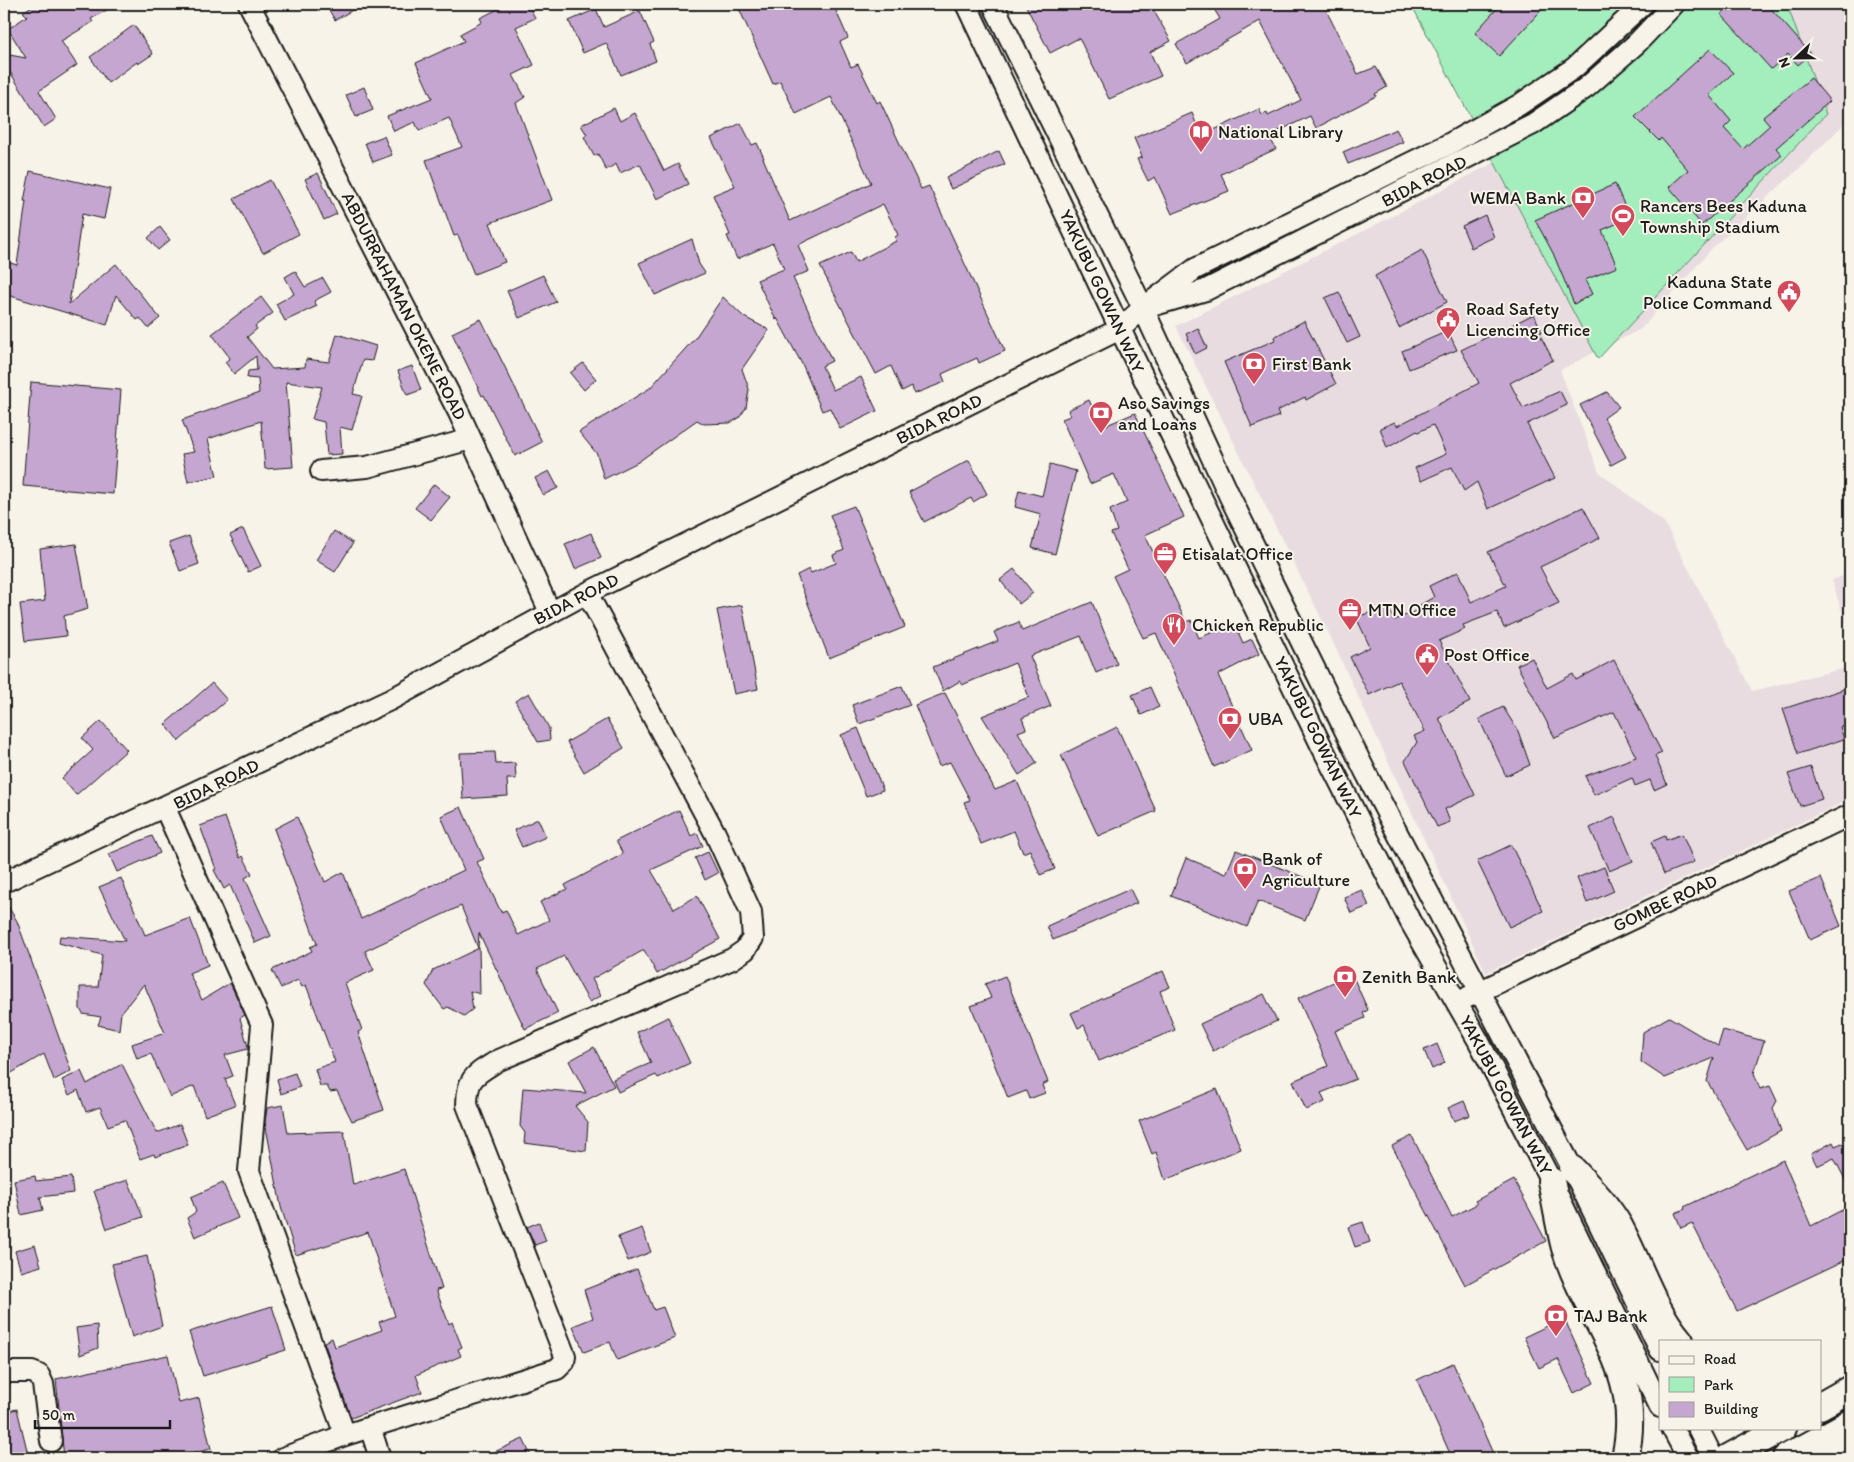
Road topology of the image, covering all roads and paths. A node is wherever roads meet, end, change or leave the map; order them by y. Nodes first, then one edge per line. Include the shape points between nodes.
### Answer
1 (249, 4) edge
2 (966, 4) edge
3 (992, 4) edge
4 (1643, 4) edge
5 (1674, 4) edge
6 (1143, 308) junction
7 (1120, 329) junction
8 (471, 439) junction
9 (321, 471) dead end
10 (587, 593) junction
11 (550, 612) junction
12 (165, 808) junction
13 (1850, 815) edge
14 (4, 882) edge
15 (1480, 991) junction
16 (1456, 1002) junction
17 (1562, 1175) junction
18 (1679, 1340) edge
19 (1659, 1348) edge
20 (4, 1372) edge
21 (1659, 1405) edge
22 (1848, 1424) edge
23 (370, 1427) junction
24 (1673, 1430) edge
25 (1699, 1430) edge
26 (1774, 1434) edge
27 (345, 1435) junction
28 (51, 1441) dead end
29 (283, 1458) edge
30 (380, 1458) edge
31 (1625, 1458) edge
32 (1688, 1458) edge
33 (1713, 1458) edge
34 (1728, 1458) edge
35 (1786, 1458) edge
36 (1833, 1458) edge

1 - 8 street, ABDURRAHAMAN OKENE ROAD
2 - 7 street, YAKUBU GOWAN WAY
3 - 6 street, YAKUBU GOWAN WAY
4 - 6 street, BIDA ROAD via 1574,68 1519,105 1449,144 1196,269
5 - 6 street, BIDA ROAD via 1637,43 1587,87 1533,124 1206,290
6 - 7 street, BIDA ROAD
6 - 15 street, YAKUBU GOWAN WAY via 1226,488 1357,755
7 - 10 street, BIDA ROAD
7 - 16 street, YAKUBU GOWAN WAY via 1336,774 1410,921
8 - 9 street via 367,467
8 - 11 street, ABDURRAHAMAN OKENE ROAD
10 - 11 street, BIDA ROAD
10 - 23 street via 715,833 750,912 753,938 745,950 732,959 498,1061 473,1076 467,1088 467,1105 565,1356 564,1362 557,1369
11 - 12 street, BIDA ROAD via 390,700
12 - 14 street, BIDA ROAD
12 - 27 street via 262,1025 250,1171
13 - 15 street, GOMBE ROAD
15 - 16 street, GOMBE ROAD
15 - 17 street, YAKUBU GOWAN WAY
16 - 17 street, YAKUBU GOWAN WAY
17 - 18 main road via 1596,1195 1618,1224 1654,1298
17 - 19 street, YAKUBU GOWAN WAY
17 - 21 street, YAKUBU GOWAN WAY
17 - 31 main road via 1565,1248 1623,1378 1630,1406 1630,1437
20 - 28 street via 39,1375
22 - 35 main road
22 - 36 main road
23 - 27 street
23 - 30 street
24 - 32 street
25 - 33 street
26 - 34 main road
27 - 29 street

